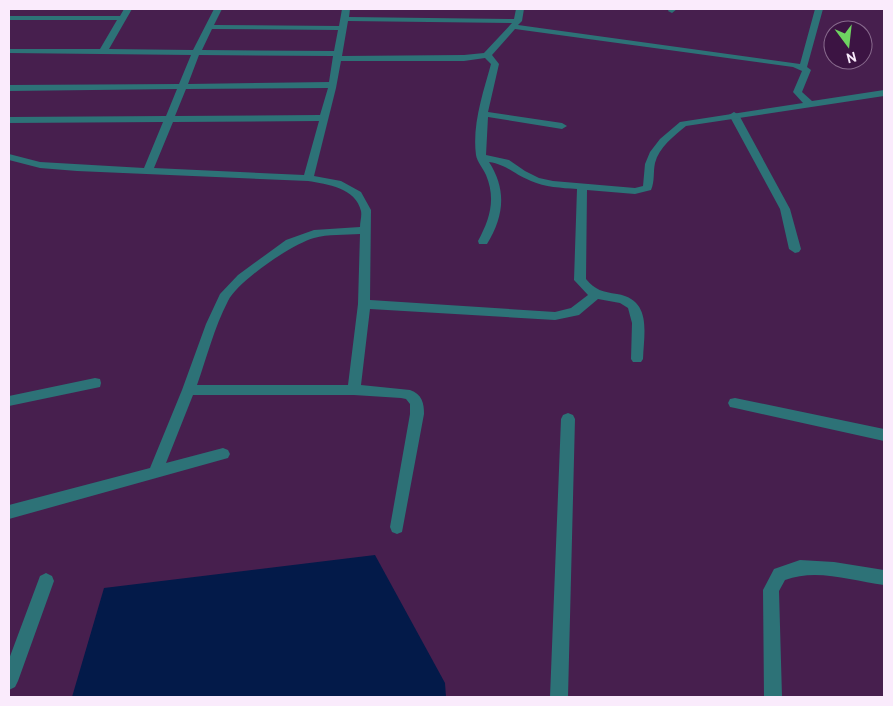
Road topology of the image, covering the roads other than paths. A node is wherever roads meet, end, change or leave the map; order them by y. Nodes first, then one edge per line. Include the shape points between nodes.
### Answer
1 (128, 9) edge
2 (218, 9) edge
3 (346, 9) edge
4 (520, 9) edge
5 (819, 9) edge
6 (9, 18) edge
7 (123, 18) junction
8 (343, 23) junction
9 (516, 24) junction
10 (208, 27) junction
11 (9, 51) edge
12 (103, 52) junction
13 (196, 53) junction
14 (487, 55) junction
15 (338, 56) junction
16 (803, 67) junction
17 (183, 85) junction
18 (332, 86) junction
19 (9, 88) edge
20 (884, 93) edge
21 (809, 104) junction
22 (483, 114) junction
23 (734, 115) junction
24 (323, 118) junction
25 (169, 119) junction
26 (9, 120) edge
27 (562, 126) dead end
28 (9, 157) edge
29 (482, 158) junction
30 (148, 171) junction
31 (308, 178) junction
32 (582, 187) junction
33 (366, 230) junction
34 (484, 241) dead end
35 (795, 249) dead end
36 (595, 296) junction
37 (364, 304) junction
38 (636, 359) dead end
39 (95, 383) dead end
40 (189, 390) junction
41 (354, 390) junction
42 (9, 401) edge
43 (735, 403) dead end
44 (568, 419) dead end
45 (884, 435) edge
46 (223, 454) dead end
47 (156, 471) junction
48 (9, 512) edge
49 (397, 527) dead end
50 (884, 578) edge
51 (46, 581) dead end
52 (9, 681) edge
53 (559, 697) edge
54 (773, 697) edge

1 - 7 street
2 - 10 street
3 - 8 street
4 - 9 street
5 - 16 street
6 - 7 street
7 - 12 street
8 - 9 street
8 - 10 street
8 - 15 street
9 - 14 street
9 - 16 street
10 - 13 street
11 - 12 street
12 - 13 street
13 - 15 street
13 - 17 street
14 - 15 street via 464,58
14 - 22 street via 495,64
15 - 18 street
16 - 21 street via 807,70 797,92
17 - 18 street
17 - 19 street
17 - 25 street
18 - 24 street
20 - 21 street
21 - 23 street
22 - 27 street
22 - 29 street
23 - 32 street via 683,124 675,130 658,148 650,163 646,188 635,191
23 - 35 street via 785,208
24 - 25 street
24 - 31 street
25 - 26 street
25 - 30 street
28 - 30 street via 40,165
29 - 32 street via 506,162 536,180
29 - 34 street via 491,174 497,200 496,215
30 - 31 street
31 - 33 street via 337,183 357,194 366,210
32 - 36 street via 580,280 585,289
33 - 37 street
33 - 40 street via 314,234 290,243 242,278 224,297
36 - 37 street via 574,312 555,316
36 - 38 street via 622,299 632,304 637,313
37 - 41 street
39 - 42 street
40 - 41 street
40 - 47 street
41 - 49 street via 401,393 410,395 416,402 417,414
43 - 45 street
44 - 53 street
46 - 47 street
47 - 48 street
50 - 54 street via 826,568 800,567 780,574 771,590
51 - 52 street

